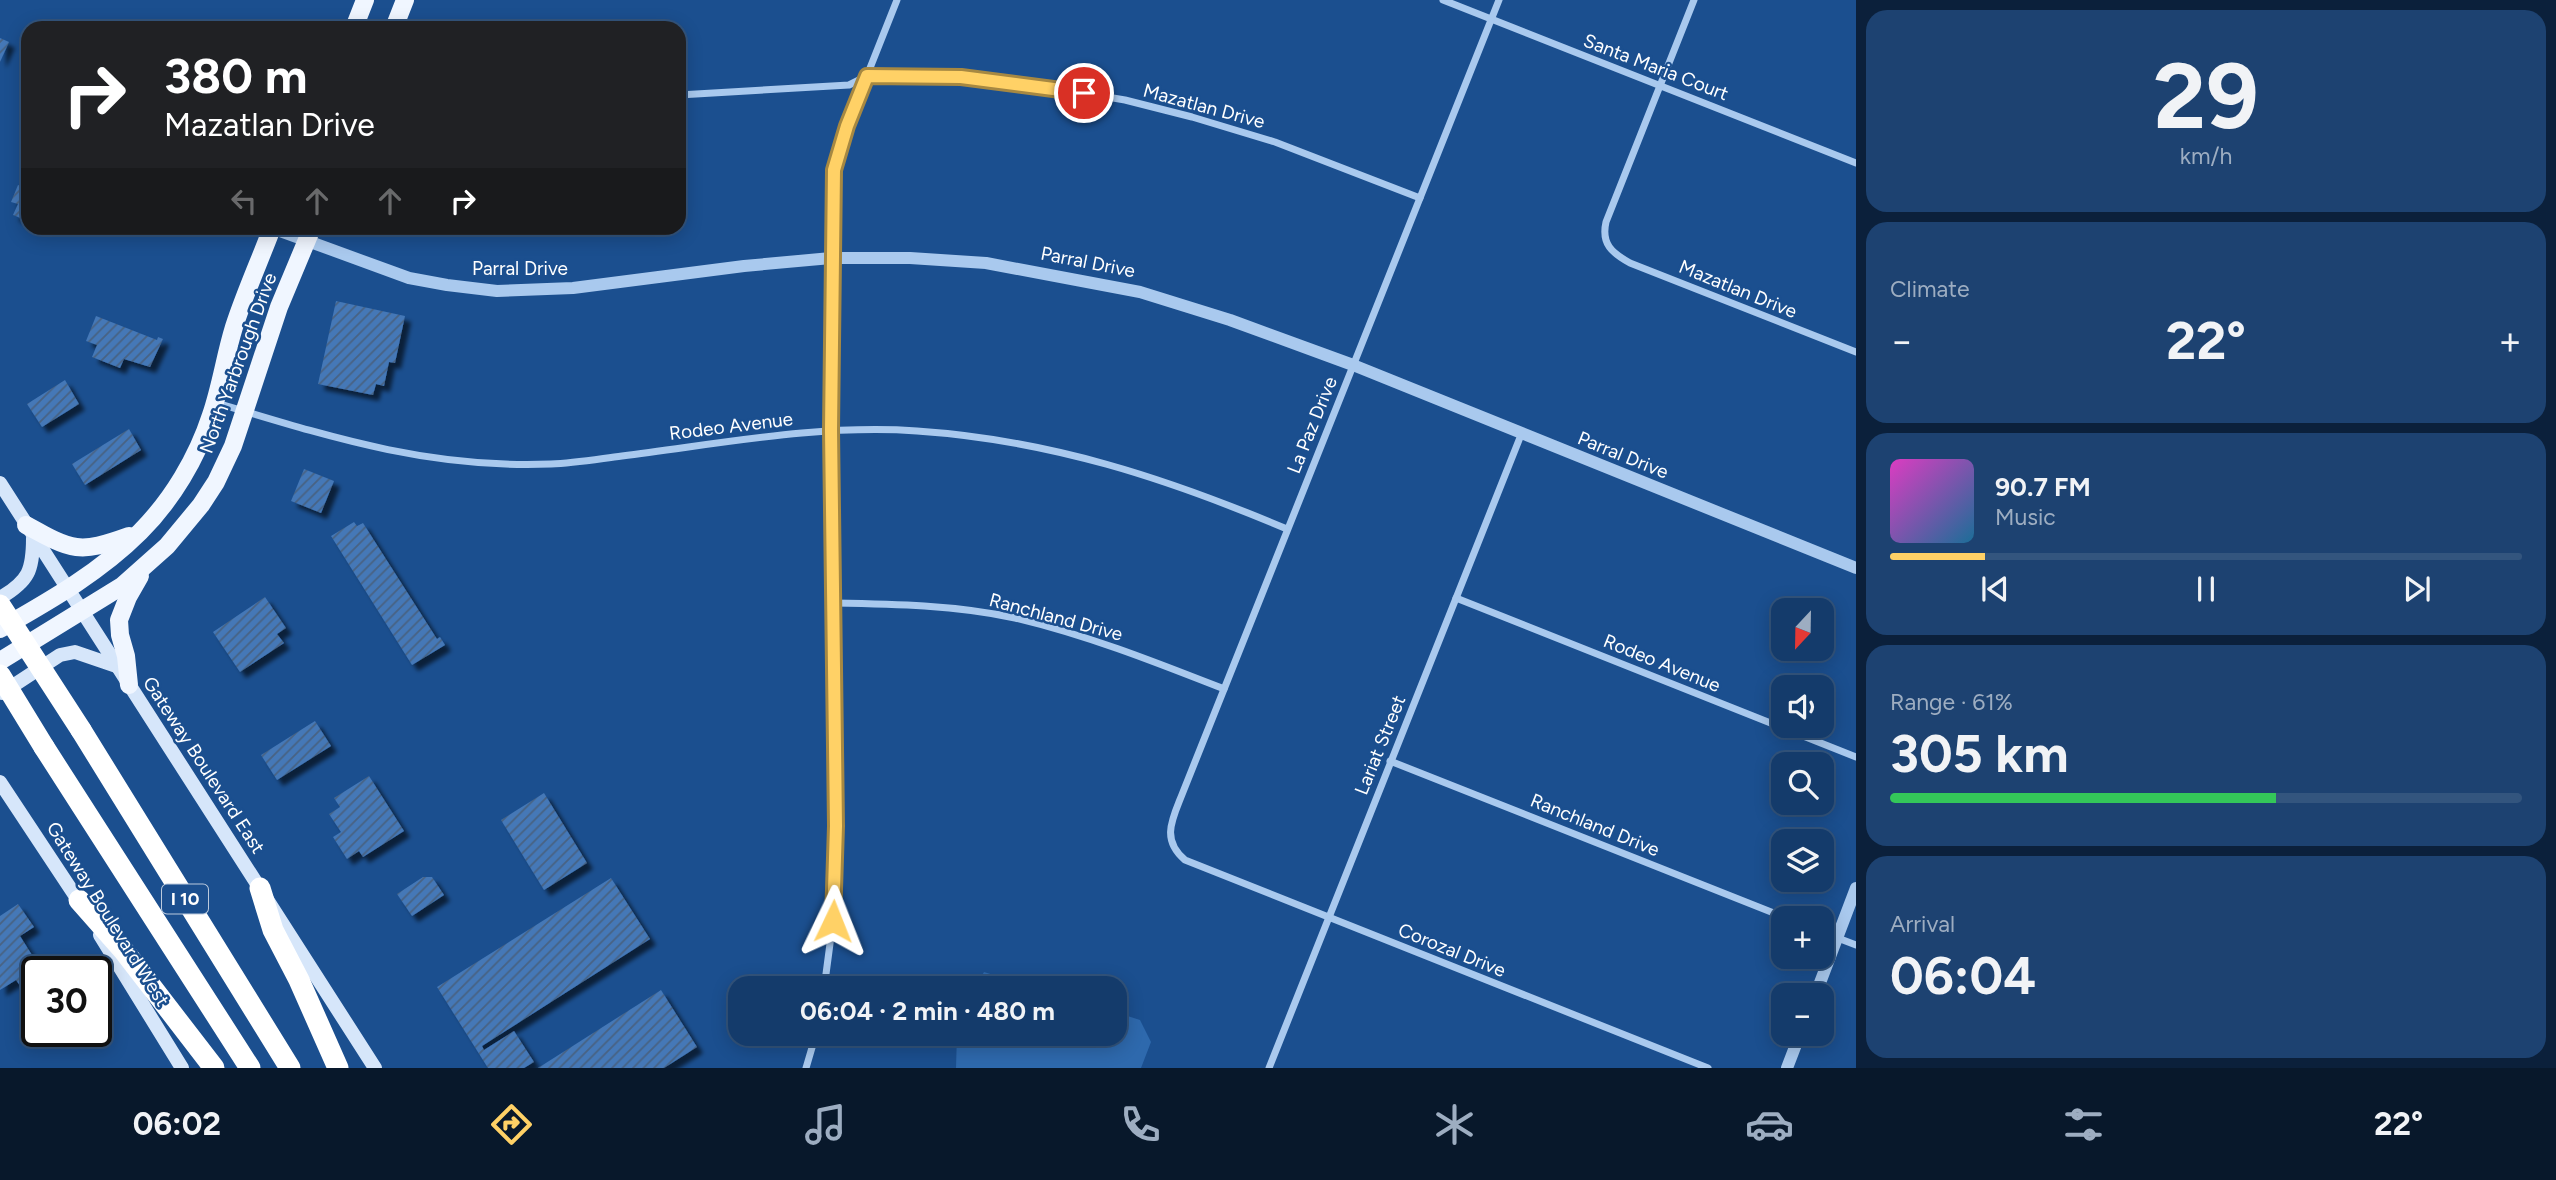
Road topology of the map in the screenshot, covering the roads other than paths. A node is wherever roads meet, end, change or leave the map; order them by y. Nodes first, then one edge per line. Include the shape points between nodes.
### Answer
1 (365, 0) edge
2 (405, 0) edge
3 (897, 0) edge
4 (1443, 0) edge
5 (1499, 0) edge
6 (1694, 0) edge
7 (1491, 19) junction
8 (357, 21) edge
9 (397, 21) edge
10 (867, 76) junction
11 (1660, 85) junction
12 (686, 95) edge
13 (1856, 163) edge
14 (1420, 198) junction
15 (269, 235) edge
16 (310, 235) edge
17 (312, 235) edge
18 (831, 258) junction
19 (1856, 352) edge
20 (1353, 365) junction
21 (215, 402) junction
22 (246, 412) junction
23 (831, 430) junction
24 (1521, 435) junction
25 (0, 483) edge
26 (1287, 529) junction
27 (30, 531) junction
28 (139, 533) junction
29 (145, 568) junction
30 (1856, 568) edge
31 (68, 590) junction
32 (0, 598) edge
33 (1456, 598) junction
34 (833, 603) junction
35 (0, 605) edge
36 (82, 612) junction
37 (0, 629) edge
38 (0, 661) edge
39 (116, 666) junction
40 (0, 675) edge
41 (129, 685) junction
42 (1223, 689) junction
43 (0, 694) edge
44 (1856, 757) edge
45 (1390, 761) junction
46 (0, 782) edge
47 (1185, 860) joint
48 (260, 888) junction
49 (1856, 888) edge
50 (79, 900) junction
51 (1771, 912) edge
52 (1327, 918) junction
53 (1834, 937) edge
54 (1837, 938) junction
55 (1856, 946) edge
56 (826, 976) edge
57 (1820, 983) edge
58 (812, 1046) edge
59 (1795, 1046) edge
60 (182, 1068) edge
61 (214, 1068) edge
62 (250, 1068) edge
63 (290, 1068) edge
64 (338, 1068) edge
65 (375, 1068) edge
66 (806, 1068) edge
67 (1269, 1068) edge
68 (1709, 1068) edge
69 (1787, 1068) edge

1 - 8 main road
2 - 9 main road
3 - 10 street
4 - 7 street, Santa Maria Court
5 - 7 street, La Paz Drive
6 - 11 street
7 - 11 street, Santa Maria Court
7 - 14 street, La Paz Drive
10 - 12 street, Mazatlan Drive via 849,85
10 - 14 street, Mazatlan Drive via 961,77 1125,100 1275,142
10 - 18 street via 834,170
11 - 13 street, Santa Maria Court
11 - 19 street, Mazatlan Drive via 1606,222 1605,242 1611,251
14 - 20 street, La Paz Drive
15 - 21 main road, North Yarbrough Drive via 235,324
16 - 22 main road, North Yarbrough Drive via 279,307
17 - 18 street, Parral Drive via 409,278 497,291 573,288
18 - 20 street, Parral Drive via 986,262 1059,275 1140,292
18 - 23 street
20 - 24 street, Parral Drive
20 - 26 street, La Paz Drive
21 - 22 street, Rodeo Avenue
21 - 28 main road, North Yarbrough Drive via 180,481
22 - 23 street, Rodeo Avenue via 362,446 497,465 553,464
22 - 29 main road, North Yarbrough Drive via 201,505
23 - 26 street, Rodeo Avenue via 916,430 1078,455 1141,473
23 - 34 street
24 - 30 street, Parral Drive
24 - 33 street, Lariat Street
25 - 27 main road, Gateway Boulevard East
26 - 42 street, La Paz Drive
27 - 28 main road via 78,548 96,548
27 - 31 main road, Gateway Boulevard East
27 - 32 main road via 33,564 15,590
28 - 31 main road, North Yarbrough Drive
29 - 36 main road, North Yarbrough Drive
29 - 41 main road via 120,620
31 - 36 main road, Gateway Boulevard East
31 - 37 main road, North Yarbrough Drive
33 - 44 street, Rodeo Avenue
33 - 45 street, Lariat Street
34 - 42 street, Ranchland Drive via 961,609 1013,618 1111,646
34 - 56 street via 836,826 833,921
35 - 63 highway, I 10, bridge
36 - 38 main road, North Yarbrough Drive
36 - 39 main road, Gateway Boulevard East
39 - 41 main road, Gateway Boulevard East
39 - 43 main road via 75,652 60,655
40 - 62 highway, I 10, bridge
41 - 48 main road, Gateway Boulevard East
42 - 47 street, La Paz Drive via 1174,815 1172,847
45 - 51 street, Ranchland Drive
45 - 52 street, Lariat Street
46 - 50 main road, Gateway Boulevard West
47 - 52 street, Corozal Drive
48 - 64 highway via 272,930
48 - 65 main road, Gateway Boulevard East
49 - 54 street
50 - 60 main road, Gateway Boulevard West
50 - 61 highway
52 - 67 street, Lariat Street
52 - 68 street, Corozal Drive
53 - 54 street
54 - 55 street
54 - 57 street
58 - 66 street
59 - 69 street

